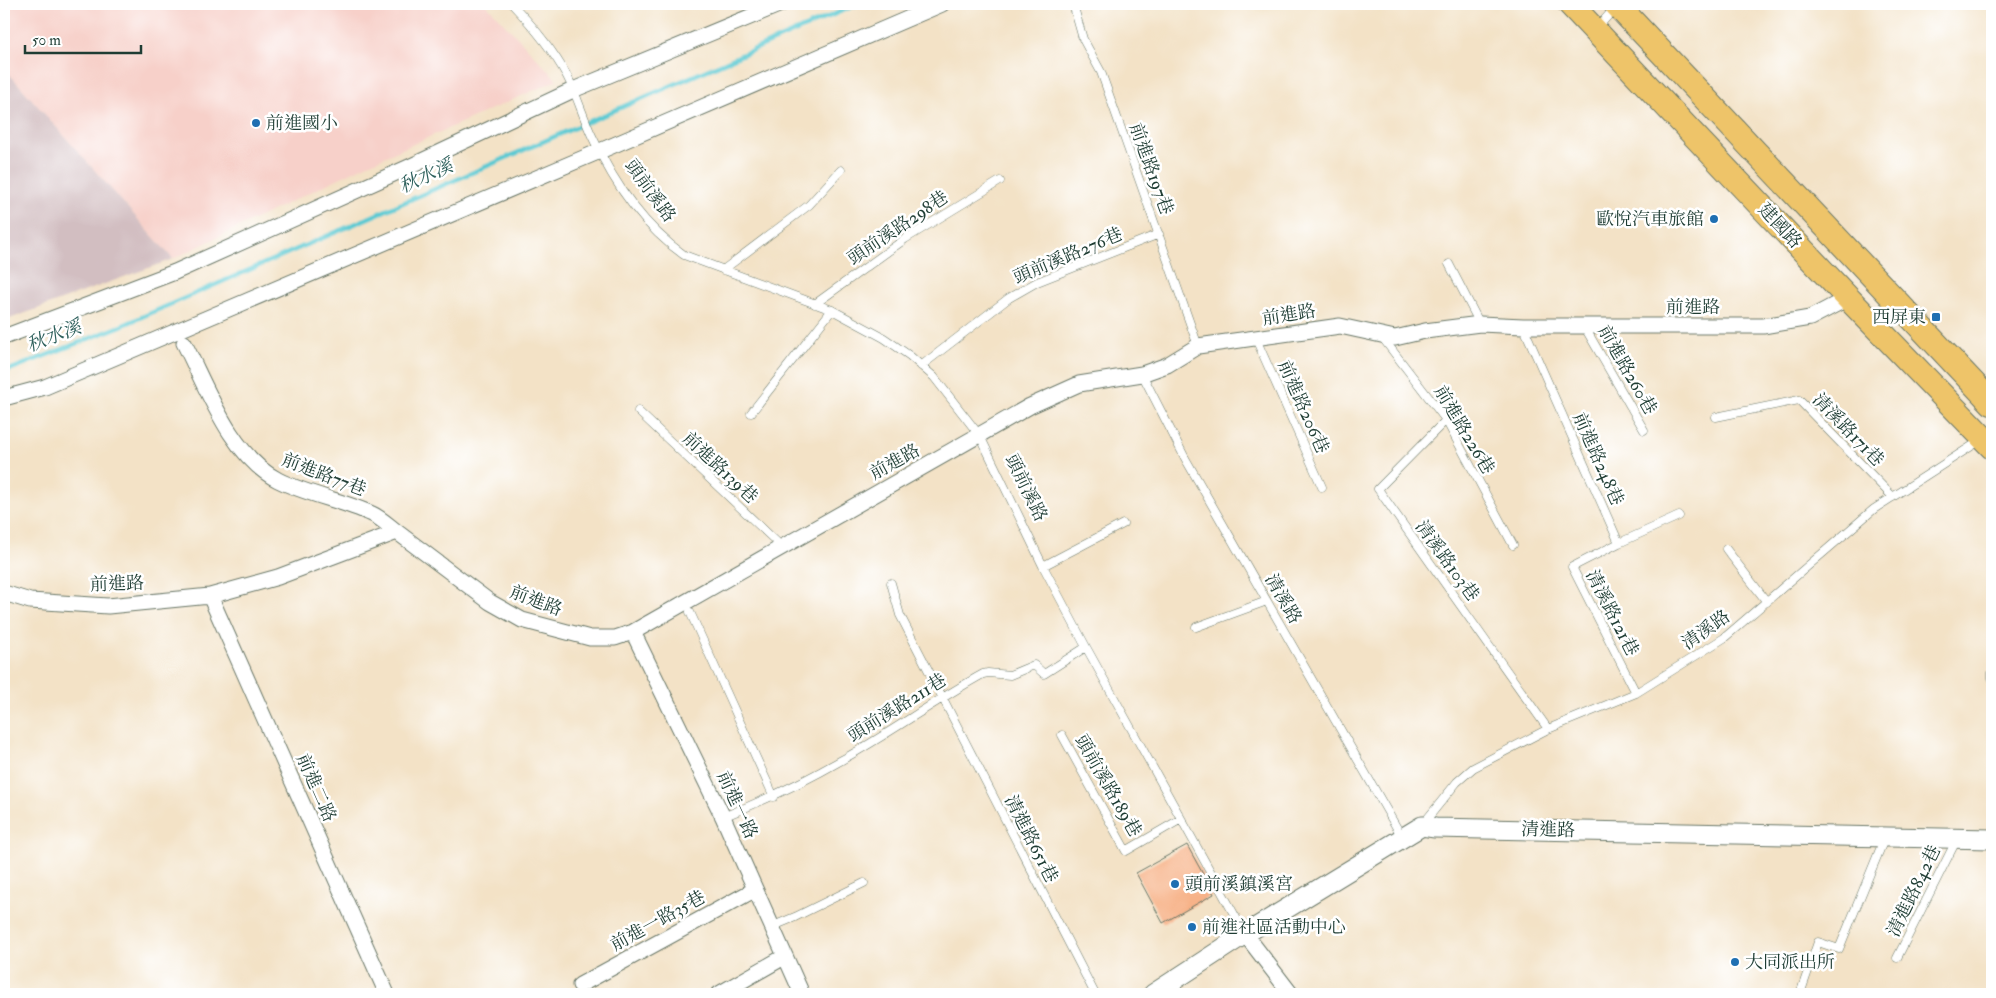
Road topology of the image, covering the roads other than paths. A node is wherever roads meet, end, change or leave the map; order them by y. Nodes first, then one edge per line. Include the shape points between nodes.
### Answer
1 (512, 4) edge
2 (782, 4) edge
3 (942, 4) edge
4 (1074, 4) edge
5 (1570, 4) edge
6 (1618, 4) edge
7 (1594, 30) junction
8 (572, 87) junction
9 (600, 151) junction
10 (841, 170) dead end
11 (1000, 181) dead end
12 (1159, 234) junction
13 (1449, 264) dead end
14 (724, 270) junction
15 (1848, 298) junction
16 (815, 304) junction
17 (832, 310) junction
18 (1480, 324) junction
19 (1523, 326) junction
20 (1584, 326) junction
21 (1381, 336) junction
22 (4, 338) edge
23 (1256, 339) junction
24 (184, 343) dead end
25 (1198, 346) junction
26 (921, 366) junction
27 (1142, 374) junction
28 (4, 398) edge
29 (1992, 403) edge
30 (638, 411) dead end
31 (751, 413) dead end
32 (1716, 417) dead end
33 (1446, 420) junction
34 (1644, 430) dead end
35 (980, 436) junction
36 (1989, 439) edge
37 (1322, 487) dead end
38 (1892, 497) junction
39 (1679, 516) dead end
40 (1123, 524) dead end
41 (397, 532) junction
42 (1619, 543) junction
43 (1513, 545) dead end
44 (782, 547) junction
45 (1726, 549) dead end
46 (1043, 566) junction
47 (890, 583) dead end
48 (4, 593) edge
49 (210, 596) junction
50 (1267, 601) junction
51 (1767, 602) junction
52 (690, 612) dead end
53 (1196, 627) dead end
54 (633, 632) junction
55 (1086, 647) junction
56 (1636, 693) junction
57 (941, 697) junction
58 (1548, 728) junction
59 (1062, 735) dead end
60 (774, 797) junction
61 (723, 818) junction
62 (1181, 819) junction
63 (1422, 826) junction
64 (1886, 836) junction
65 (1402, 837) junction
66 (1958, 837) junction
67 (1992, 839) edge
68 (864, 883) dead end
69 (754, 890) junction
70 (771, 927) junction
71 (1244, 934) junction
72 (784, 957) junction
73 (1898, 958) dead end
74 (580, 985) dead end
75 (387, 994) edge
76 (719, 994) edge
77 (802, 994) edge
78 (1095, 994) edge
79 (1153, 994) edge
80 (1291, 994) edge
81 (1800, 994) edge

1 - 8 lane via 555,56
2 - 8 street
3 - 9 street
4 - 12 lane, 前進路197巷 via 1083,39 1101,72
5 - 7 main road, 建國路
6 - 7 lane
6 - 29 main road, 建國路
7 - 15 main road, 建國路
8 - 9 lane, 頭前溪路
8 - 22 street via 400,171 175,272
9 - 14 lane, 頭前溪路 via 631,203 652,230 684,255
9 - 28 street via 45,387
10 - 14 lane via 809,205
11 - 16 lane, 頭前溪路298巷 via 905,239
12 - 25 lane, 前進路197巷
12 - 26 lane, 頭前溪路276巷 via 1037,282 1009,298
13 - 18 lane
14 - 16 lane, 頭前溪路
15 - 20 street, 前進路 via 1810,318 1764,326
15 - 36 main road, 建國路
16 - 17 lane, 頭前溪路
17 - 26 lane, 頭前溪路 via 884,338
17 - 31 lane
18 - 19 street, 前進路
18 - 21 street, 前進路 via 1395,338
19 - 20 street, 前進路
19 - 42 lane, 前進路248巷
20 - 34 lane, 前進路260巷
21 - 23 street, 前進路 via 1340,326
21 - 33 lane, 前進路226巷
23 - 25 street, 前進路
23 - 37 lane, 前進路206巷
24 - 41 street, 前進路77巷 via 224,422 259,468 278,480 374,515
25 - 27 street, 前進路 via 1167,365
26 - 35 lane, 頭前溪路 via 934,377
27 - 35 street, 前進路 via 1079,384 1030,406
27 - 50 lane, 清溪路 via 1185,458
30 - 44 lane, 前進路139巷
32 - 38 lane, 清溪路171巷 via 1799,400
33 - 43 lane, 前進路226巷
33 - 58 lane, 清溪路103巷 via 1378,489
35 - 44 street, 前進路
35 - 46 lane, 頭前溪路
36 - 38 lane, 清溪路
38 - 51 lane, 清溪路
39 - 42 lane
40 - 46 lane
41 - 49 street, 前進路 via 278,578
41 - 54 street, 前進路 via 490,602 522,620 590,638 615,638
42 - 56 lane, 清溪路121巷 via 1572,567
44 - 54 street, 前進路
45 - 51 lane
46 - 55 lane, 頭前溪路
47 - 57 lane, 清進路651巷 via 900,615
48 - 49 street, 前進路 via 30,601 108,606
49 - 75 street, 前進二路
50 - 53 lane
50 - 65 lane, 清溪路
51 - 56 lane, 清溪路 via 1724,638
52 - 60 lane
54 - 61 street, 前進一路
55 - 57 lane, 頭前溪路211巷 via 1044,674 1034,665 1010,674 988,673
55 - 62 lane, 頭前溪路
56 - 58 lane, 清溪路
57 - 60 lane, 頭前溪路211巷 via 841,760
57 - 78 lane, 清進路651巷
58 - 63 lane, 清溪路 via 1473,768 1457,782
59 - 62 lane, 頭前溪路189巷 via 1126,851
60 - 61 lane, 頭前溪路211巷
61 - 69 street, 前進一路
62 - 71 lane, 頭前溪路
63 - 64 street, 清進路
63 - 65 street
64 - 66 street, 清進路
64 - 81 lane via 1839,949 1818,942
65 - 71 street
66 - 67 street, 清進路
66 - 73 lane, 清進路842巷
68 - 70 lane
69 - 70 street, 前進一路
69 - 74 street, 前進一路35巷
70 - 72 street, 前進一路
71 - 79 street
71 - 80 street, 頭前溪路
72 - 76 street
72 - 77 street, 前進一路

